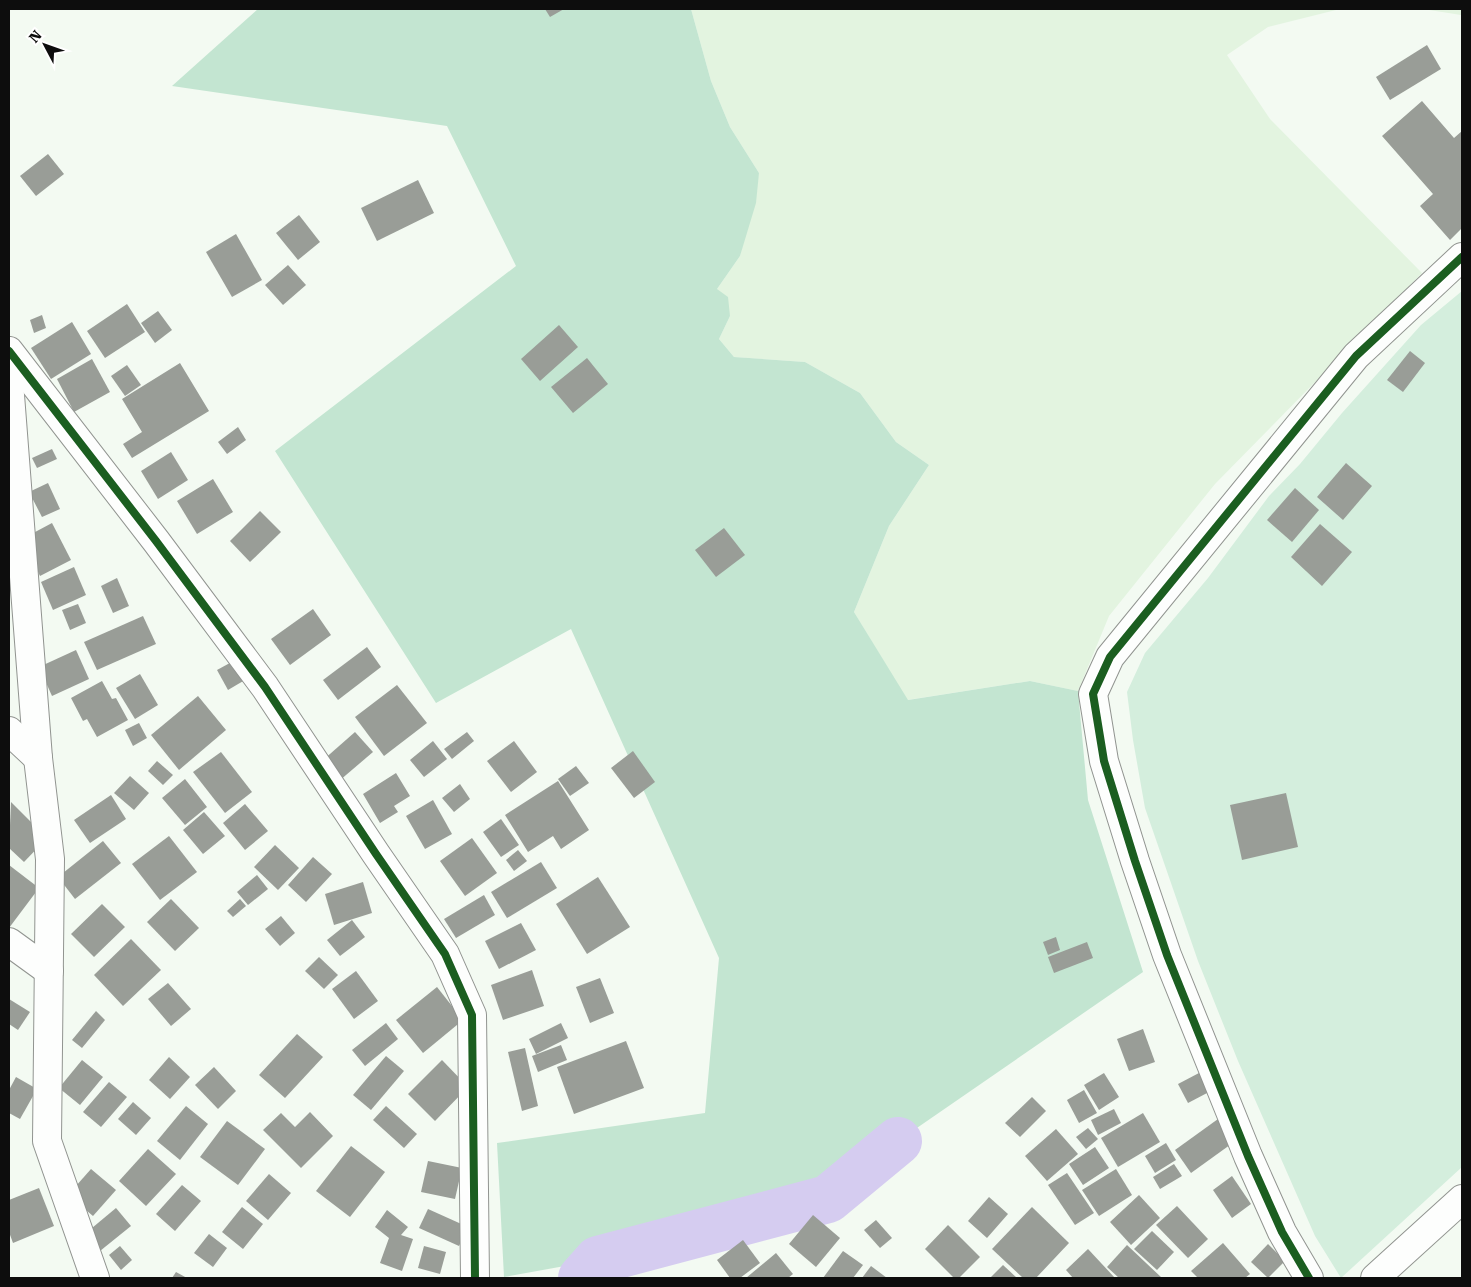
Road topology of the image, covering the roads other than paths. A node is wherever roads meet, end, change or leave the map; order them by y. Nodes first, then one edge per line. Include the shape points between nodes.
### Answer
1 (1462, 257) edge
2 (9, 351) edge
3 (9, 382) edge
4 (9, 731) edge
5 (38, 758) junction
6 (9, 942) edge
7 (49, 971) junction
8 (1462, 1198) edge
9 (95, 1278) edge
10 (475, 1278) edge
11 (1309, 1278) edge
12 (1375, 1278) edge

1 - 11 street via 1356,356 1110,657 1093,694 1104,761 1167,955 1248,1156 1282,1232
2 - 10 street via 265,687 445,954 472,1015
3 - 5 street
4 - 5 street
5 - 7 street via 50,859
6 - 7 street
7 - 9 street via 47,1141
8 - 12 street

